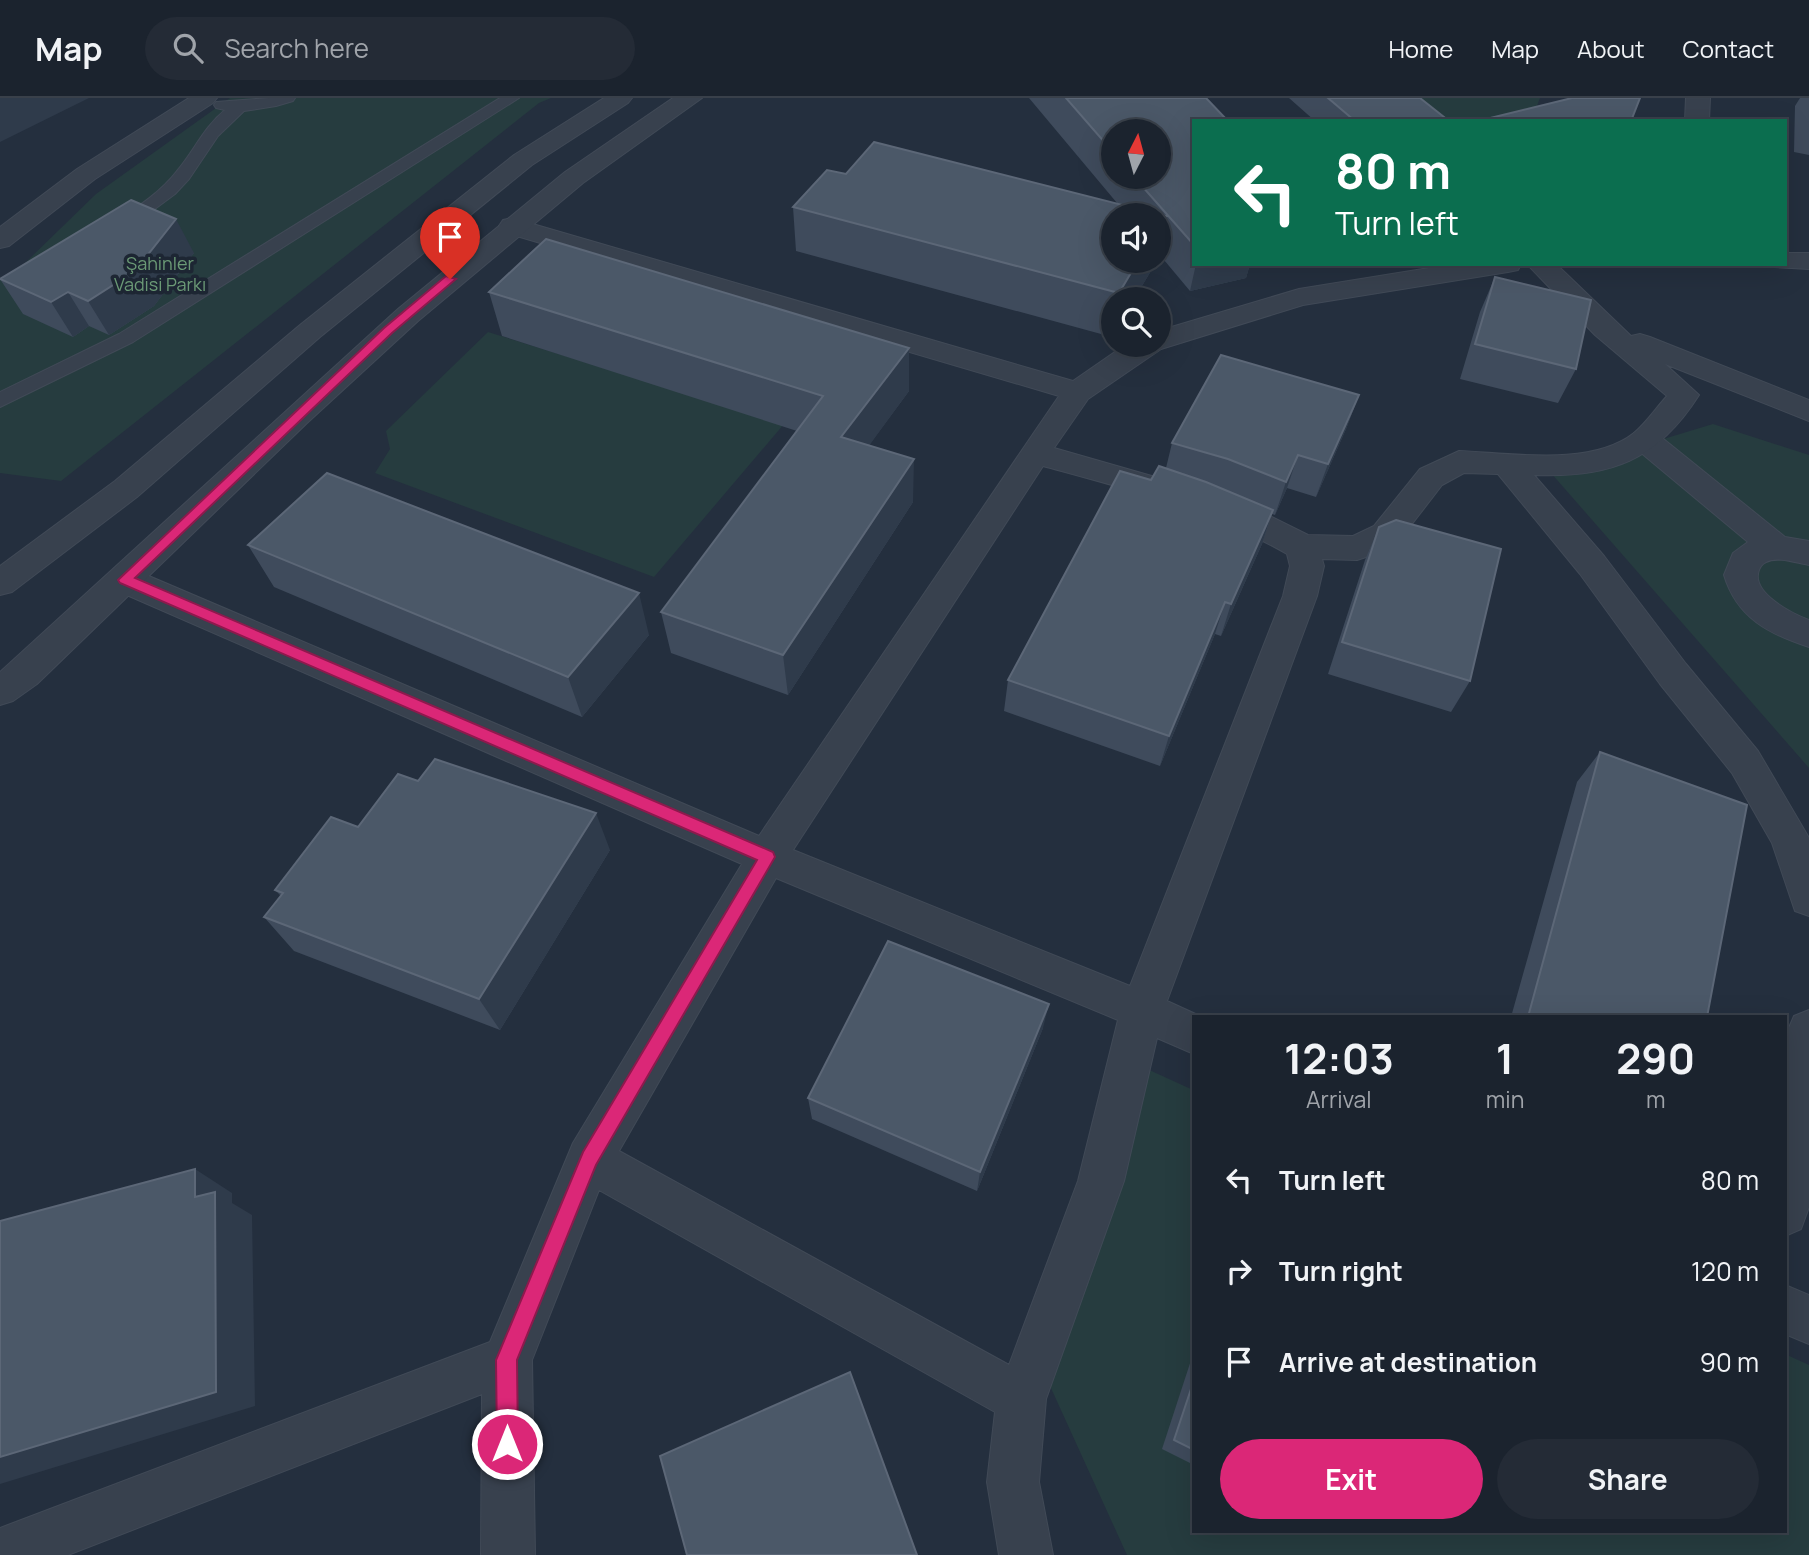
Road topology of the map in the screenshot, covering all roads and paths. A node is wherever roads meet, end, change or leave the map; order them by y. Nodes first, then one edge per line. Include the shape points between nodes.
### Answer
1 (286, 98) edge
2 (512, 98) edge
3 (621, 98) edge
4 (690, 98) edge
5 (1699, 98) edge
6 (202, 100) edge
7 (238, 108) junction
8 (1696, 119) edge
9 (512, 226) junction
10 (117, 228) edge
11 (0, 240) edge
12 (1787, 261) edge
13 (1809, 261) edge
14 (1339, 266) edge
15 (1494, 266) edge
16 (1542, 266) edge
17 (1358, 286) junction
18 (1605, 329) junction
19 (1171, 337) edge
20 (1127, 357) edge
21 (1077, 392) junction
22 (0, 400) edge
23 (1809, 411) edge
24 (1645, 440) junction
25 (1035, 453) junction
26 (1506, 463) junction
27 (1302, 547) junction
28 (1776, 548) junction
29 (1809, 553) edge
30 (125, 580) junction
31 (0, 583) edge
32 (1809, 634) edge
33 (0, 691) edge
34 (767, 857) junction
35 (1809, 899) edge
36 (1142, 1010) junction
37 (1809, 1030) edge
38 (1192, 1033) edge
39 (589, 1159) junction
40 (1787, 1200) edge
41 (1787, 1310) edge
42 (1809, 1320) edge
43 (507, 1360) junction
44 (1021, 1399) junction
45 (0, 1555) edge
46 (508, 1555) edge
47 (1026, 1555) edge

1 - 7 lane
2 - 22 lane via 126,338
3 - 31 street via 523,160 310,331 125,489
4 - 9 street via 636,129
5 - 8 street
6 - 7 lane
6 - 11 street via 86,174
7 - 10 lane via 213,129 189,167 163,195
9 - 21 street
9 - 30 street via 388,331
12 - 13 street
14 - 17 street
15 - 17 street
16 - 18 street
17 - 19 street via 1299,297
18 - 23 street
18 - 24 street via 1684,394
20 - 21 street
21 - 25 street
24 - 26 street via 1615,457 1565,466
24 - 28 street
25 - 27 street via 1232,512 1274,529
25 - 34 street
26 - 27 street via 1459,462 1431,477 1386,534 1357,548
26 - 35 street via 1745,762 1790,839
27 - 36 street via 1307,566 1300,596
28 - 29 street
28 - 32 street via 1748,558 1741,568 1743,588 1774,621
30 - 33 street
30 - 34 street
34 - 36 street
34 - 39 street
36 - 38 street
36 - 44 street via 1101,1181
37 - 40 street
39 - 43 street
39 - 44 street
41 - 42 street
43 - 45 street
43 - 46 street
44 - 47 street via 1013,1482

